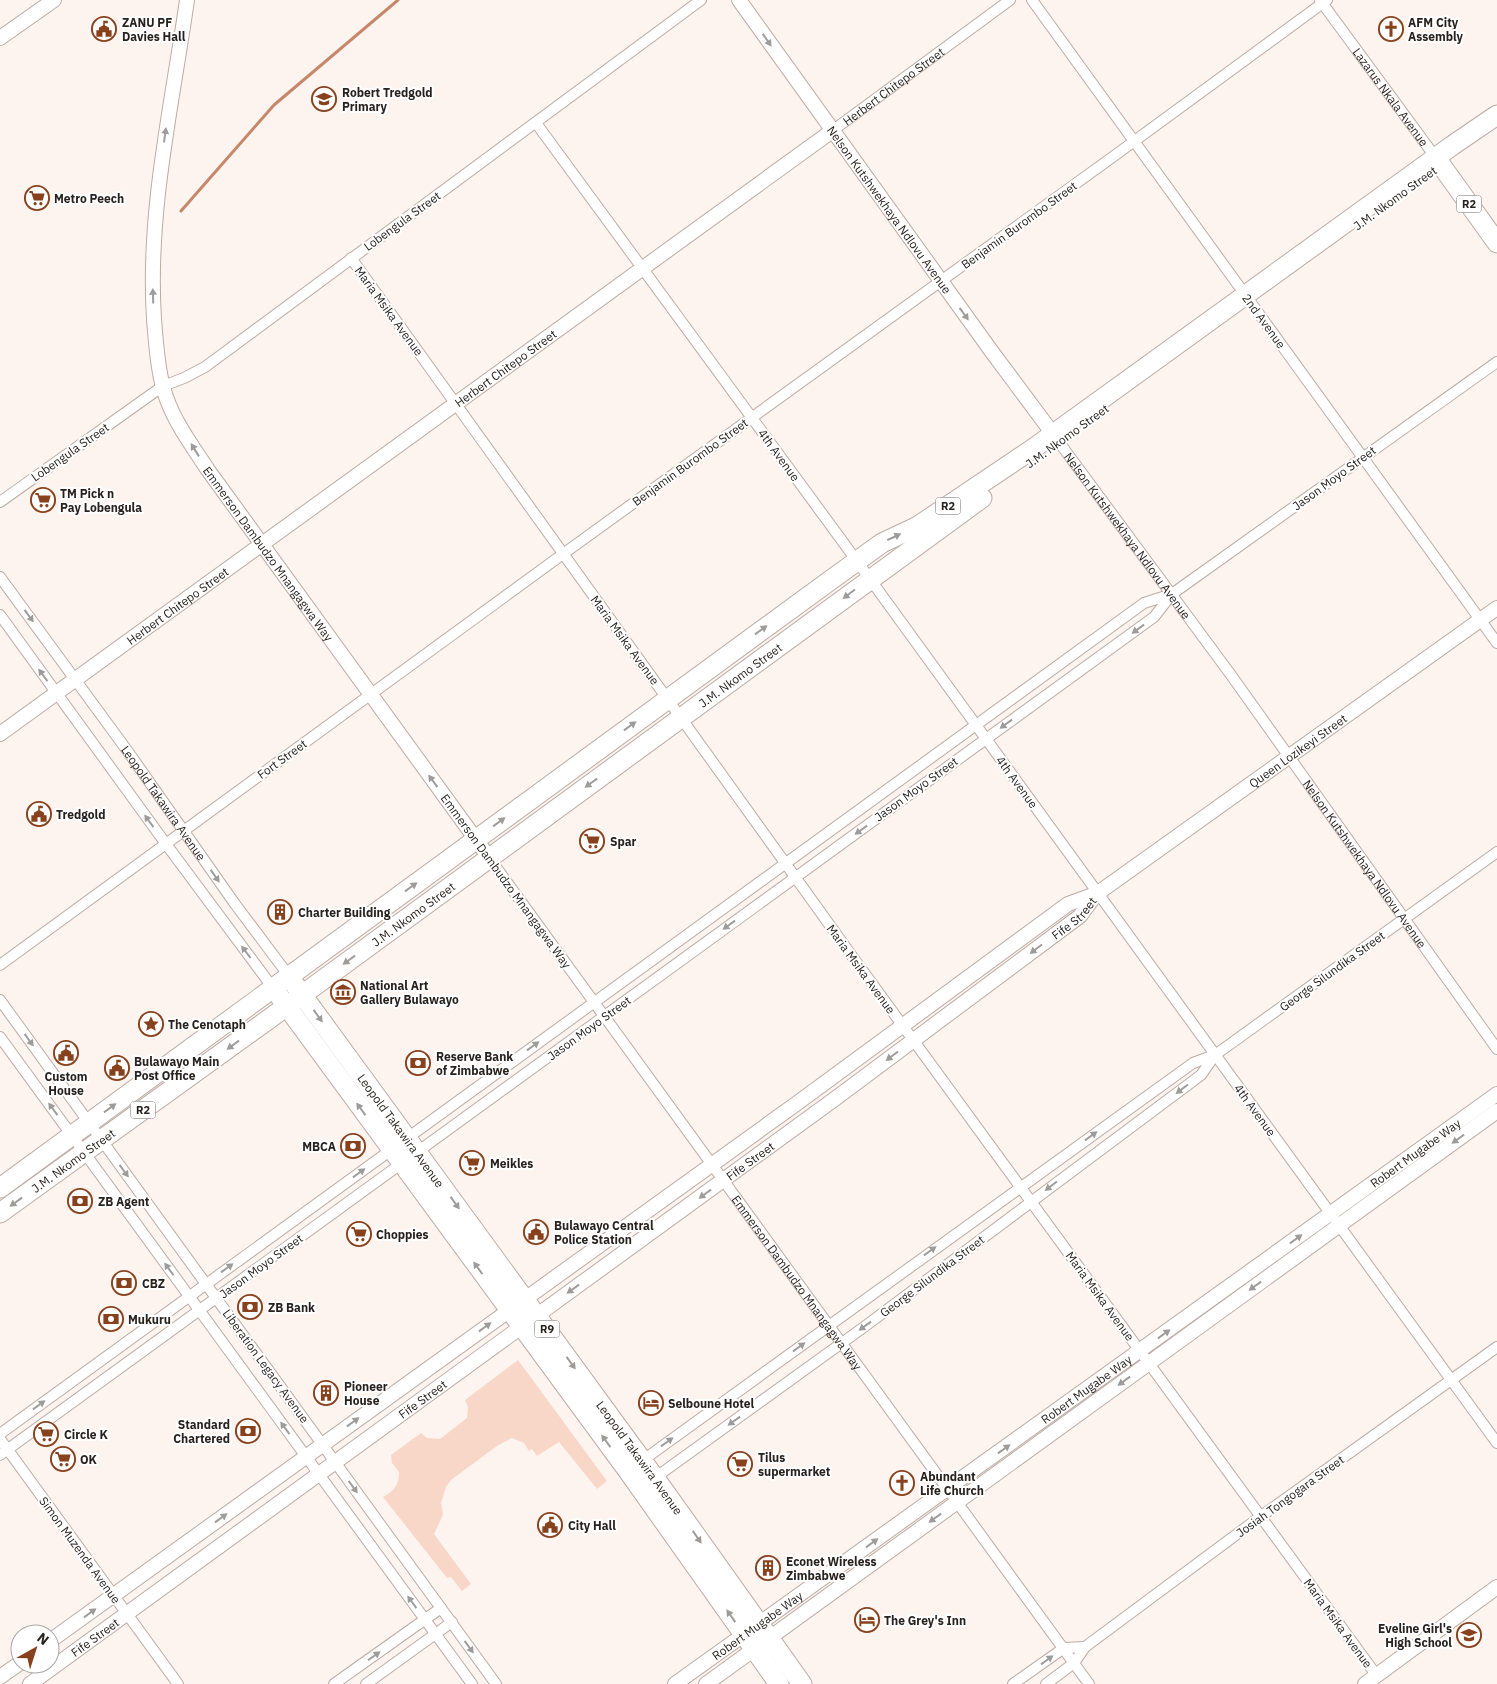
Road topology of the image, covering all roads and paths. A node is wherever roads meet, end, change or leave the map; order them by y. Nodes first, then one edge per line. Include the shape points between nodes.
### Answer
1 (54, 0) edge
2 (187, 0) edge
3 (701, 0) edge
4 (739, 0) edge
5 (1010, 0) edge
6 (1032, 0) edge
7 (1323, 1) edge
8 (0, 38) edge
9 (1497, 115) edge
10 (536, 123) junction
11 (832, 131) junction
12 (1134, 142) junction
13 (1438, 161) junction
14 (1497, 243) edge
15 (351, 258) junction
16 (643, 268) junction
17 (941, 281) junction
18 (1248, 299) junction
19 (1497, 362) edge
20 (163, 386) junction
21 (456, 404) junction
22 (752, 418) junction
23 (1056, 438) junction
24 (1363, 458) junction
25 (0, 502) edge
26 (262, 545) junction
27 (563, 554) junction
28 (857, 561) junction
29 (0, 577) edge
30 (870, 579) junction
31 (1172, 594) junction
32 (1497, 608) edge
33 (0, 615) edge
34 (1481, 620) junction
35 (1497, 642) edge
36 (75, 680) junction
37 (57, 693) junction
38 (370, 694) junction
39 (668, 699) junction
40 (681, 717) junction
41 (976, 725) junction
42 (0, 734) edge
43 (986, 739) junction
44 (1289, 756) junction
45 (184, 831) junction
46 (476, 840) junction
47 (166, 844) junction
48 (1497, 852) edge
49 (491, 860) junction
50 (786, 863) junction
51 (796, 877) junction
52 (1098, 893) junction
53 (1405, 919) junction
54 (0, 965) edge
55 (289, 976) junction
56 (273, 988) junction
57 (302, 995) junction
58 (0, 1000) edge
59 (594, 1002) junction
60 (287, 1006) junction
61 (604, 1016) junction
62 (903, 1026) junction
63 (0, 1037) edge
64 (913, 1040) junction
65 (1497, 1049) edge
66 (1215, 1055) junction
67 (1497, 1094) edge
68 (1497, 1111) edge
69 (89, 1123) junction
70 (72, 1136) junction
71 (102, 1140) junction
72 (412, 1145) junction
73 (84, 1152) junction
74 (397, 1156) junction
75 (712, 1164) junction
76 (723, 1180) junction
77 (1020, 1186) junction
78 (0, 1188) edge
79 (1031, 1202) junction
80 (0, 1213) edge
81 (1335, 1220) junction
82 (206, 1284) junction
83 (189, 1296) junction
84 (216, 1298) junction
85 (517, 1304) junction
86 (200, 1310) junction
87 (529, 1321) junction
88 (828, 1325) junction
89 (841, 1343) junction
90 (1497, 1347) edge
91 (1141, 1351) junction
92 (1149, 1363) junction
93 (1452, 1380) junction
94 (0, 1434) edge
95 (0, 1439) edge
96 (1497, 1443) edge
97 (322, 1444) junction
98 (4, 1453) edge
99 (306, 1456) junction
100 (335, 1462) junction
101 (635, 1466) junction
102 (319, 1474) junction
103 (655, 1478) junction
104 (640, 1488) junction
105 (948, 1489) junction
106 (957, 1502) junction
107 (1260, 1518) junction
108 (1497, 1587) edge
109 (114, 1595) junction
110 (441, 1608) junction
111 (127, 1614) junction
112 (425, 1619) junction
113 (452, 1622) junction
114 (60, 1634) edge
115 (435, 1634) junction
116 (757, 1636) junction
117 (1064, 1648) junction
118 (1085, 1648) junction
119 (1074, 1663) junction
120 (1377, 1676) junction
121 (30, 1684) edge
122 (178, 1684) edge
123 (334, 1684) edge
124 (366, 1684) edge
125 (472, 1684) edge
126 (496, 1684) edge
127 (675, 1684) edge
128 (706, 1684) edge
129 (779, 1684) edge
130 (802, 1684) edge
131 (1013, 1684) edge
132 (1046, 1684) edge
133 (1089, 1684) edge
134 (1365, 1684) edge

1 - 8 street
20 -> 2 street, Emmerson Dambudzo Mnangagwa Way via 156,341 152,262 157,190
3 - 10 street, Lobengula Street
4 -> 11 street, Nelson Kutshwekhaya Ndlovu Avenue
5 - 11 street, Herbert Chitepo Street
6 - 12 street, 2nd Avenue
7 - 12 street, Benjamin Burombo Street
7 - 13 street, Lazarus Nkala Avenue
9 - 13 highway, J.M. Nkomo Street
10 - 15 street, Lobengula Street
10 - 16 street, 4th Avenue
11 - 16 street, Herbert Chitepo Street
11 - 17 street, Nelson Kutshwekhaya Ndlovu Avenue
12 - 17 street, Benjamin Burombo Street
12 - 18 street, 2nd Avenue
13 - 14 highway, Lazarus Nkala Avenue / R2
13 - 18 highway, J.M. Nkomo Street / R2
15 - 20 street, Lobengula Street via 205,367
15 - 21 street, Maria Msika Avenue
16 - 21 street, Herbert Chitepo Street
16 - 22 street, 4th Avenue
17 - 22 street, Benjamin Burombo Street
17 -> 23 street, Nelson Kutshwekhaya Ndlovu Avenue
18 - 23 highway, J.M. Nkomo Street / R2
18 - 24 street, 2nd Avenue
19 - 24 street, Jason Moyo Street
20 - 25 street, Lobengula Street
26 -> 20 street, Emmerson Dambudzo Mnangagwa Way via 178,424
21 - 26 street, Herbert Chitepo Street
21 - 27 street, Maria Msika Avenue
22 - 27 street, Benjamin Burombo Street
22 - 28 street, 4th Avenue
28 -> 23 highway, J.M. Nkomo Street / R2
23 - 30 highway, J.M. Nkomo Street / R2
23 - 31 street, Nelson Kutshwekhaya Ndlovu Avenue
24 - 31 street, Jason Moyo Street
24 - 34 street, 2nd Avenue
26 - 36 street, Herbert Chitepo Street
26 - 38 street, Emmerson Dambudzo Mnangagwa Way
27 - 38 street, Fort Street
27 - 39 street, Maria Msika Avenue
28 - 30 street, 4th Avenue
39 -> 28 highway, J.M. Nkomo Street / R2
29 -> 36 street, Leopold Takawira Avenue
30 -> 40 highway, J.M. Nkomo Street / R2
30 - 41 street, 4th Avenue
31 - 41 street, Jason Moyo Street via 1144,603
31 -> 43 street, Jason Moyo Street via 1154,617
31 - 44 street, Nelson Kutshwekhaya Ndlovu Avenue
32 - 34 street, Queen Lozikeyi Street
37 -> 33 street, Leopold Takawira Avenue
34 - 35 street, 2nd Avenue
34 - 44 street, Queen Lozikeyi Street
36 - 37 street, Herbert Chitepo Street
36 - 45 street, Leopold Takawira Avenue
37 - 42 street, Herbert Chitepo Street
47 -> 37 street, Leopold Takawira Avenue
38 - 45 street, Fort Street
46 -> 38 street, Emmerson Dambudzo Mnangagwa Way
39 - 40 street, Maria Msika Avenue
46 -> 39 highway, J.M. Nkomo Street / R2
40 -> 49 highway, J.M. Nkomo Street / R2
40 - 50 street, Maria Msika Avenue
41 - 43 street, 4th Avenue
41 - 50 street, Jason Moyo Street
43 -> 51 street, Jason Moyo Street
43 - 52 street, 4th Avenue
44 - 52 street, Queen Lozikeyi Street
44 - 53 street, Nelson Kutshwekhaya Ndlovu Avenue
45 - 47 street, Fort Street
45 -> 55 street, Leopold Takawira Avenue
46 - 49 street, Emmerson Dambudzo Mnangagwa Way
55 -> 46 highway, J.M. Nkomo Street / R2
47 - 54 street, Fort Street
56 -> 47 street, Leopold Takawira Avenue
48 - 53 street, George Silundika Street
49 -> 57 highway, J.M. Nkomo Street / R2
49 - 59 street, Emmerson Dambudzo Mnangagwa Way
50 - 51 street, Maria Msika Avenue
50 - 59 street, Jason Moyo Street
51 -> 61 street, Jason Moyo Street
51 - 62 street, Maria Msika Avenue
52 - 62 street, Fife Street via 1067,905
52 -> 64 street, Fife Street via 1080,916
52 - 66 street, 4th Avenue
53 - 65 street, Nelson Kutshwekhaya Ndlovu Avenue
53 - 66 street, George Silundika Street
55 - 56 highway, J.M. Nkomo Street / R2
55 - 57 highway, Leopold Takawira Avenue / R9
56 - 60 highway, Leopold Takawira Avenue / R9
69 -> 56 highway, J.M. Nkomo Street / R2
57 - 60 highway, J.M. Nkomo Street / R2
57 -> 72 highway, Leopold Takawira Avenue / R9
58 -> 69 street, Liberation Legacy Avenue
59 - 61 street, Emmerson Dambudzo Mnangagwa Way
72 -> 59 street, Jason Moyo Street
60 -> 71 highway, J.M. Nkomo Street / R2
74 -> 60 highway, Leopold Takawira Avenue / R9
61 - 72 street, Jason Moyo Street
61 - 75 street, Emmerson Dambudzo Mnangagwa Way
62 - 64 street, Maria Msika Avenue
62 - 75 street, Fife Street
70 -> 63 street, Liberation Legacy Avenue
64 -> 76 street, Fife Street
64 - 77 street, Maria Msika Avenue
77 -> 66 street, George Silundika Street via 1193,1062
66 -> 79 street, George Silundika Street via 1204,1072
66 - 81 street, 4th Avenue
67 - 81 street, Robert Mugabe Way
68 -> 81 street, Robert Mugabe Way
69 - 70 highway, J.M. Nkomo Street / R2
69 - 71 street, Liberation Legacy Avenue
70 - 73 street, Liberation Legacy Avenue
70 - 78 highway, J.M. Nkomo Street / R2
71 - 73 highway, J.M. Nkomo Street / R2
71 -> 82 street, Liberation Legacy Avenue
72 - 74 street, Jason Moyo Street
72 - 74 street, Jason Moyo Street
72 -> 85 highway, Leopold Takawira Avenue / R9
73 -> 80 highway, J.M. Nkomo Street / R2
83 -> 73 street, Liberation Legacy Avenue
82 -> 74 street, Jason Moyo Street
74 - 84 street, Jason Moyo Street
85 -> 74 highway, Leopold Takawira Avenue / R9
75 - 76 street, Emmerson Dambudzo Mnangagwa Way
75 - 85 street, Fife Street
76 -> 87 street, Fife Street
76 - 88 street, Emmerson Dambudzo Mnangagwa Way
77 - 79 street, Maria Msika Avenue
88 -> 77 street, George Silundika Street
79 -> 89 street, George Silundika Street
79 - 91 street, Maria Msika Avenue
91 -> 81 street, Robert Mugabe Way
81 -> 92 street, Robert Mugabe Way
81 - 93 street, 4th Avenue
82 - 83 street, Jason Moyo Street
82 - 84 street, Liberation Legacy Avenue
83 - 86 street, Liberation Legacy Avenue
94 -> 83 street, Jason Moyo Street
84 - 86 street, Jason Moyo Street
84 - 97 street, Liberation Legacy Avenue
85 - 87 highway, Leopold Takawira Avenue / R9
97 -> 85 street, Fife Street
86 - 98 street, Jason Moyo Street
99 -> 86 street, Liberation Legacy Avenue
87 - 100 street, Fife Street
87 - 101 highway, Leopold Takawira Avenue / R9
88 - 89 street, Emmerson Dambudzo Mnangagwa Way
101 -> 88 street, George Silundika Street
89 -> 103 street, George Silundika Street
89 - 105 street, Emmerson Dambudzo Mnangagwa Way
90 - 93 street, Josiah Tongogara Street
91 - 92 street, Maria Msika Avenue
105 -> 91 street, Robert Mugabe Way
92 -> 106 street, Robert Mugabe Way
92 - 107 street, Maria Msika Avenue
93 - 96 street, 4th Avenue
93 - 107 street, Josiah Tongogara Street
95 - 98 street, Simon Muzenda Avenue
97 - 99 street, Fife Street
97 - 100 street, Liberation Legacy Avenue
98 - 109 street, Simon Muzenda Avenue
99 - 102 street, Liberation Legacy Avenue
109 -> 99 street, Fife Street
100 - 102 street, Fife Street
100 -> 110 street, Liberation Legacy Avenue
101 - 103 highway, Leopold Takawira Avenue / R9
101 - 104 highway, Leopold Takawira Avenue / R9
102 - 111 street, Fife Street
112 -> 102 street, Liberation Legacy Avenue
103 - 104 street, George Silundika Street
103 -> 116 highway, Leopold Takawira Avenue / R9
116 -> 104 highway, Leopold Takawira Avenue / R9
105 - 106 street, Emmerson Dambudzo Mnangagwa Way
116 -> 105 street, Robert Mugabe Way
106 -> 116 street, Robert Mugabe Way
106 - 117 street, Emmerson Dambudzo Mnangagwa Way
107 - 118 street, Josiah Tongogara Street
107 - 120 street, Maria Msika Avenue
108 - 120 street
109 - 111 street, Simon Muzenda Avenue
114 -> 109 street, Fife Street
110 - 112 street
110 - 113 street, Liberation Legacy Avenue
111 - 121 street, Fife Street
111 - 122 street, Simon Muzenda Avenue
112 - 115 street, Liberation Legacy Avenue
123 -> 112 street
113 - 115 street
113 -> 126 street, Liberation Legacy Avenue
115 - 124 street
115 - 125 street, Liberation Legacy Avenue
116 - 127 street, Robert Mugabe Way
116 - 128 street, Robert Mugabe Way
116 - 129 highway, Leopold Takawira Avenue / R9
116 - 130 highway, Leopold Takawira Avenue / R9
117 - 118 street
117 - 119 street, Emmerson Dambudzo Mnangagwa Way
131 -> 117 street
118 - 119 street, Josiah Tongogara Street
119 - 132 street, Josiah Tongogara Street
119 - 133 street, Emmerson Dambudzo Mnangagwa Way
120 - 134 street

